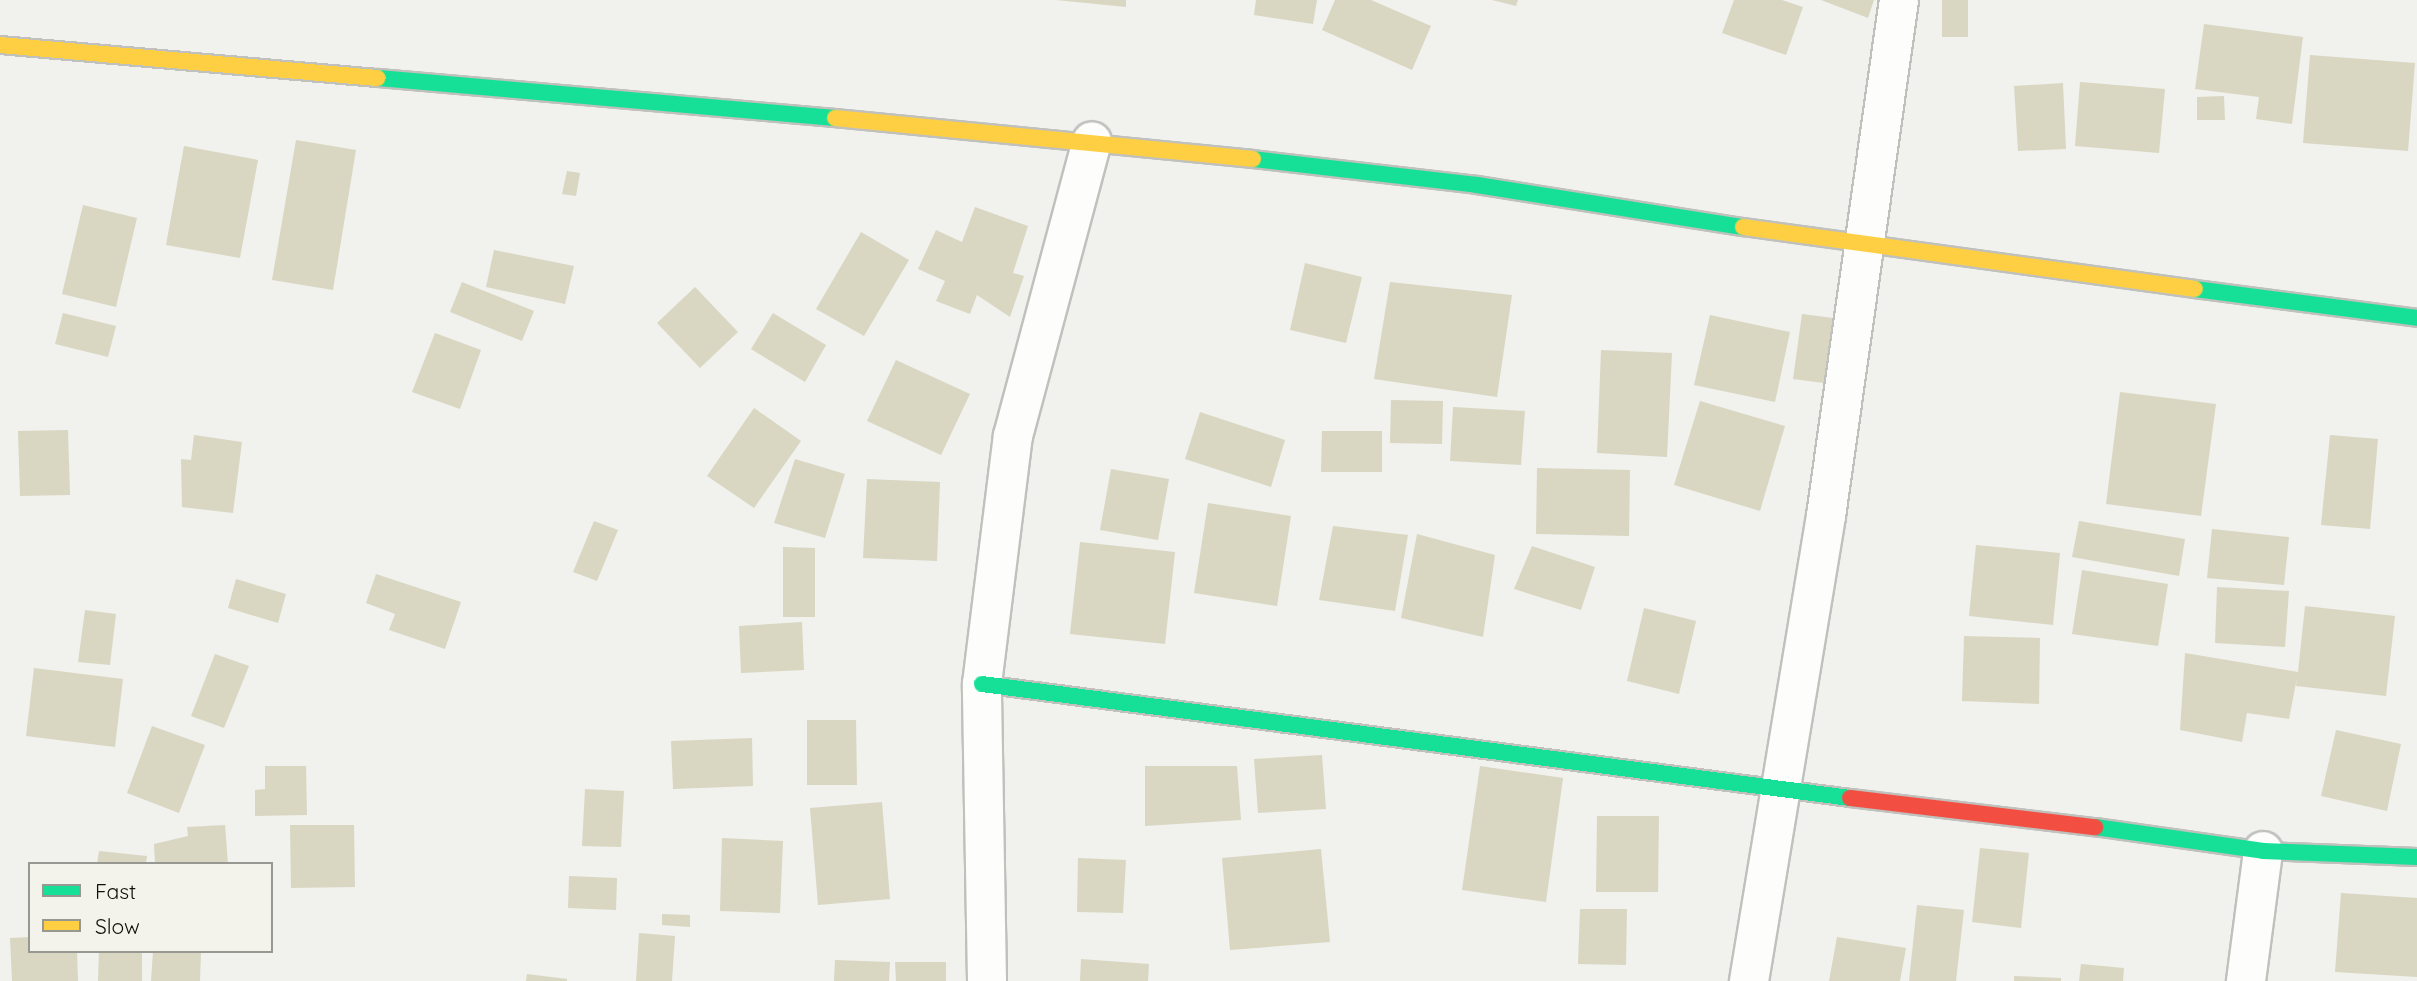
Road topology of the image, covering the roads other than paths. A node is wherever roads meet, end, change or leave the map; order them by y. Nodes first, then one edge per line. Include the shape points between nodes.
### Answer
1 (1899, 0) edge
2 (0, 45) edge
3 (1092, 141) junction
4 (1866, 246) junction
5 (2417, 317) edge
6 (982, 684) junction
7 (1782, 793) junction
8 (2263, 850) junction
9 (2417, 857) edge
10 (987, 981) edge
11 (1749, 981) edge
12 (2246, 981) edge

1 - 4 street
2 - 3 street
3 - 4 street via 1476,185
3 - 6 street via 1013,436
4 - 5 street
4 - 7 street
6 - 7 street
6 - 10 street
7 - 8 street via 1941,805
7 - 11 street
8 - 9 street
8 - 12 street

